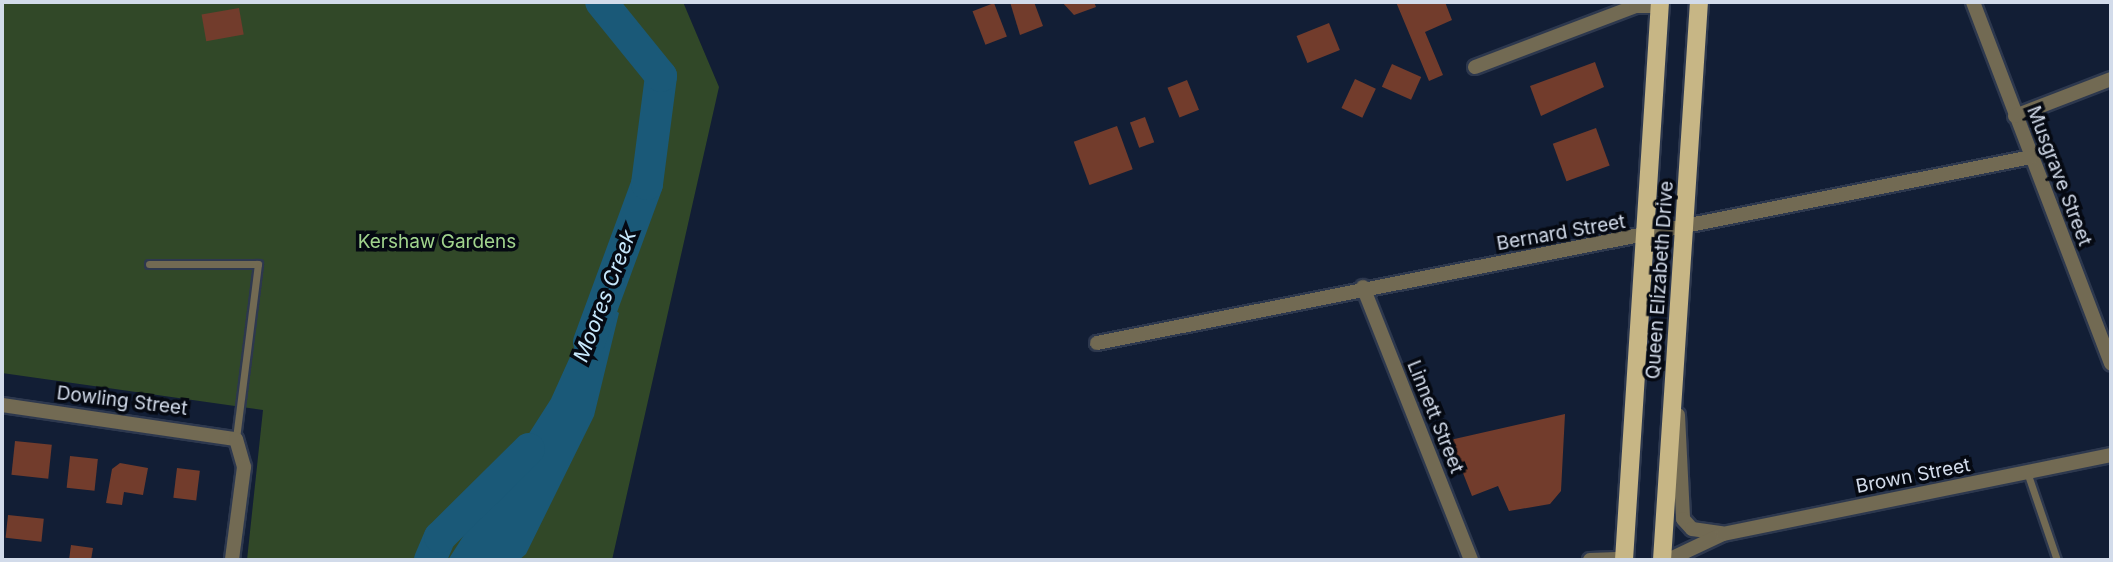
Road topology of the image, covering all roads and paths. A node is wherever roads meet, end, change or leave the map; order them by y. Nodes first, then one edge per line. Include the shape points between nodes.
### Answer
1 (1699, 2) edge
2 (1973, 2) edge
3 (1659, 4) edge
4 (1475, 67) dead end
5 (2111, 79) edge
6 (2015, 116) junction
7 (2031, 157) junction
8 (1685, 229) junction
9 (1642, 238) junction
10 (149, 264) dead end
11 (1363, 287) junction
12 (2111, 318) edge
13 (2096, 324) junction
14 (1097, 344) dead end
15 (2111, 364) edge
16 (1674, 386) junction
17 (2, 405) edge
18 (236, 439) junction
19 (2111, 456) edge
20 (2027, 472) junction
21 (1723, 534) junction
22 (1624, 559) edge
23 (232, 560) edge
24 (1471, 560) edge
25 (1590, 560) edge
26 (1662, 560) edge
27 (1668, 560) edge
28 (2057, 560) edge

1 - 8 main road, Queen Elizabeth Drive
2 - 6 street, Musgrave Street
3 - 4 street via 1636,6
3 - 9 main road, Queen Elizabeth Drive
5 - 6 street
6 - 7 street, Musgrave Street
7 - 8 street, Bernard Street
7 - 13 street, Musgrave Street
8 - 9 street, Bernard Street
8 - 16 main road, Queen Elizabeth Drive
9 - 11 street, Bernard Street
9 - 22 main road, Queen Elizabeth Drive
10 - 18 lane via 258,264
11 - 14 street, Bernard Street
11 - 24 street, Linnett Street
12 - 13 street
13 - 15 street, Musgrave Street
16 - 21 street, Brown Street via 1683,519 1692,529
16 - 26 main road, Queen Elizabeth Drive
17 - 18 street, Dowling Street
18 - 23 street via 244,467
19 - 20 street, Brown Street
20 - 21 street, Brown Street
20 - 28 lane
21 - 27 street, Brown Street
22 - 25 street

